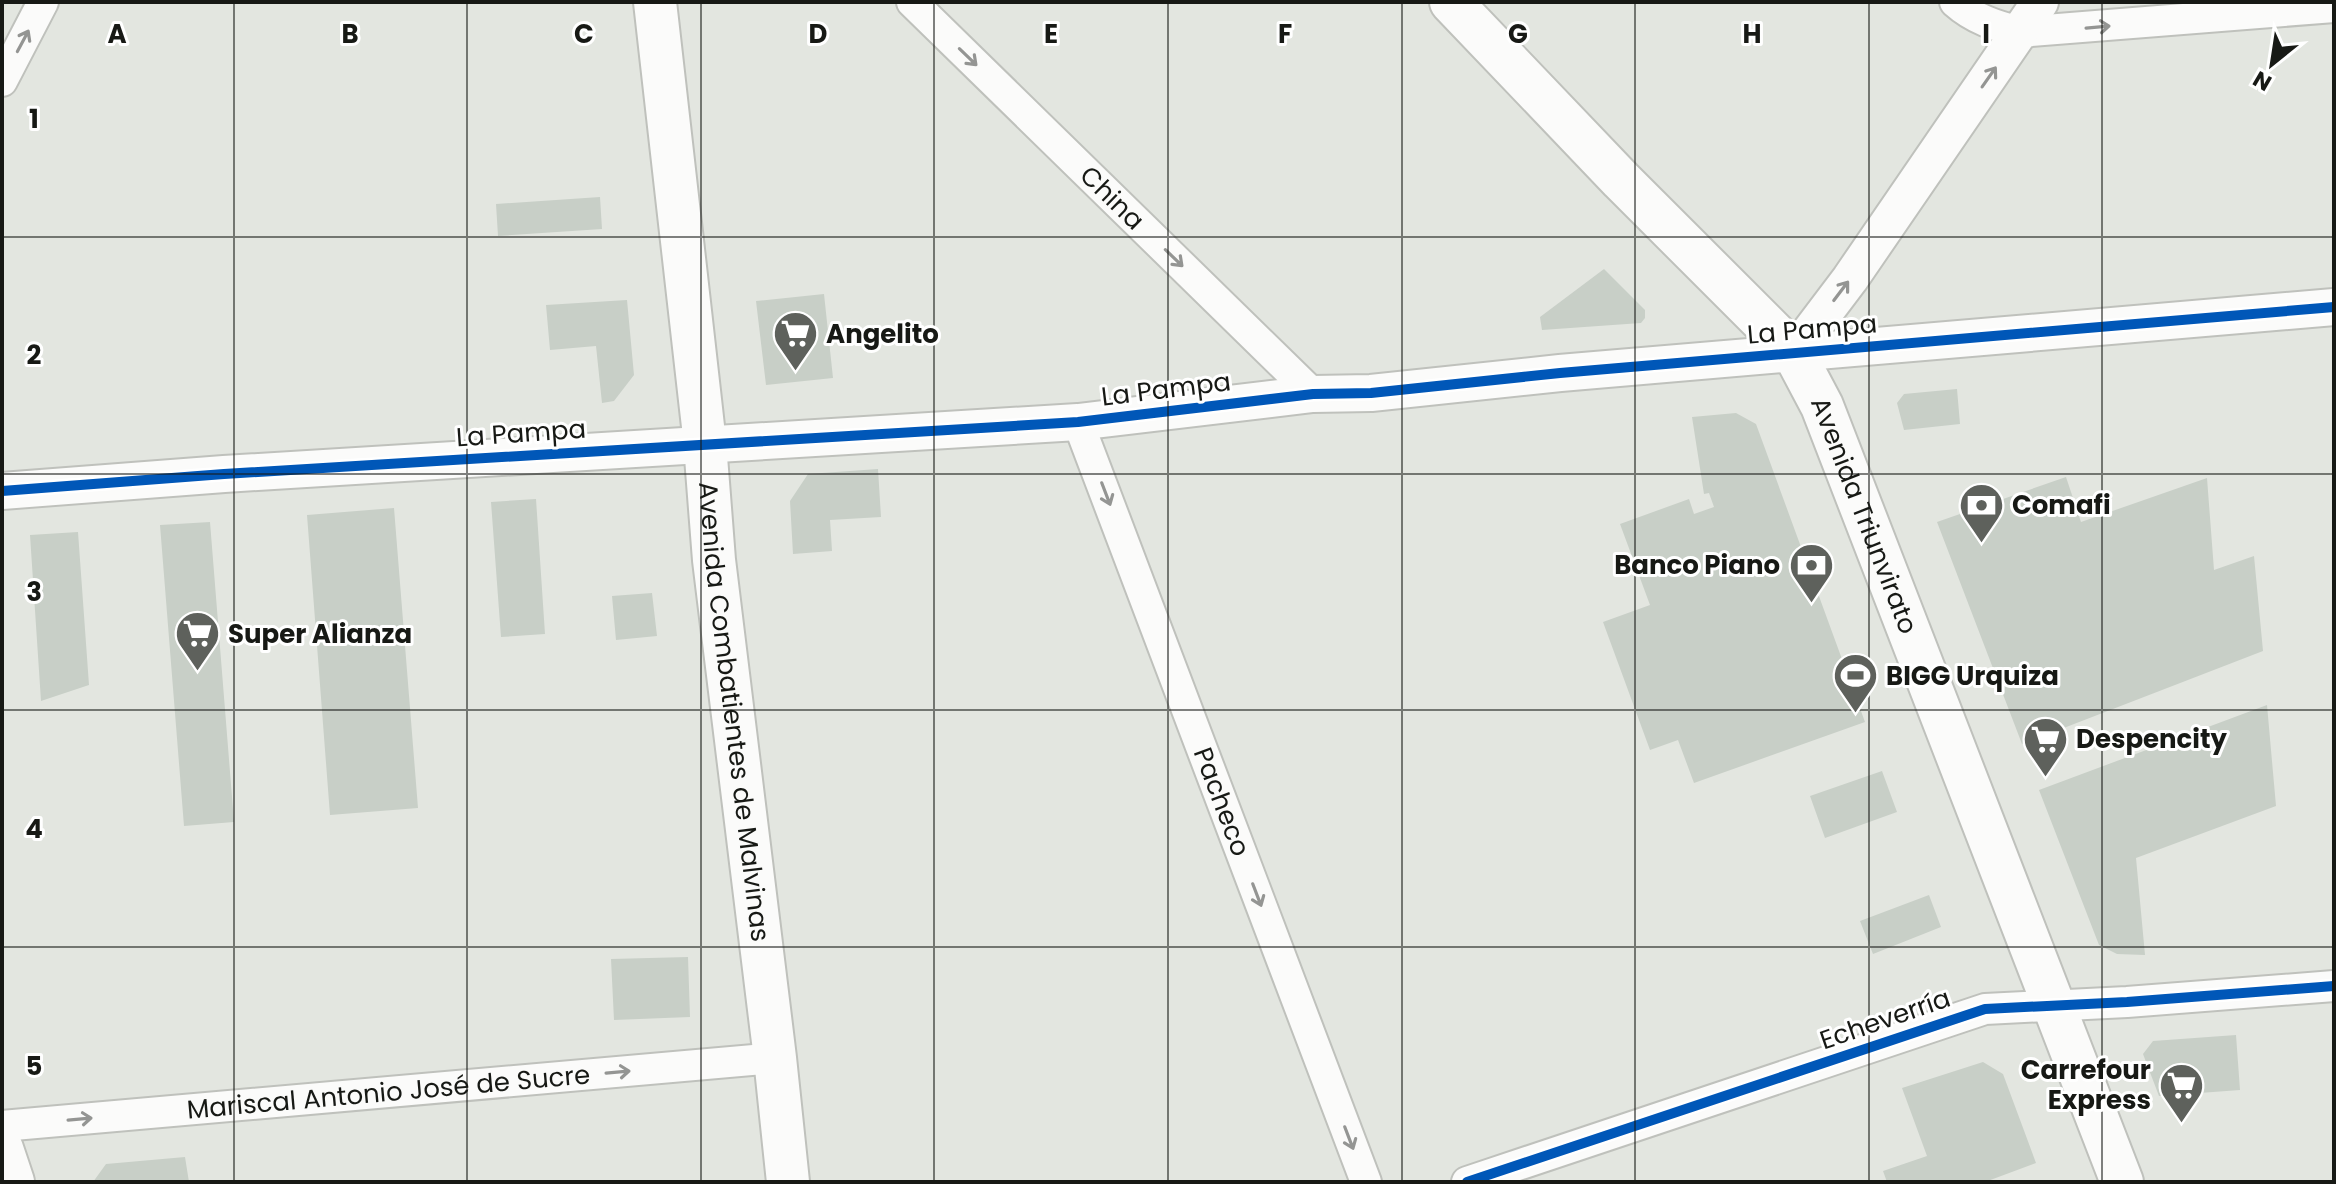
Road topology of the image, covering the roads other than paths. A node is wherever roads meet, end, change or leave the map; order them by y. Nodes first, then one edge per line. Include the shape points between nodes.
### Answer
1 (43, 2) edge
2 (655, 2) edge
3 (912, 2) edge
4 (1451, 2) edge
5 (1955, 2) edge
6 (2040, 2) edge
7 (2334, 7) edge
8 (2020, 32) junction
9 (2, 81) edge
10 (2334, 307) edge
11 (1794, 353) junction
12 (1313, 394) junction
13 (1078, 422) junction
14 (705, 444) junction
15 (2, 491) edge
16 (2334, 986) edge
17 (2054, 1005) junction
18 (775, 1058) junction
19 (2, 1126) edge
20 (2, 1149) edge
21 (13, 1182) edge
22 (788, 1182) edge
23 (1366, 1182) edge
24 (1467, 1182) edge
25 (2122, 1182) edge

9 -> 1 street
2 - 14 main road, Avenida Combatientes de Malvinas
3 -> 12 street, China
4 - 11 main road, Avenida Triunvirato
5 - 8 street via 1993,26
6 - 8 street
8 -> 7 street
11 -> 8 street
10 - 11 street, La Pampa
11 - 12 street, La Pampa
11 - 17 main road, Avenida Triunvirato via 1822,406
12 - 13 street, La Pampa
13 - 14 street, La Pampa
13 -> 23 street, Pacheco
14 - 15 street, La Pampa
14 - 18 main road, Avenida Combatientes de Malvinas via 714,560
16 - 17 street, Echeverría
17 - 24 street, Echeverría via 1985,1009
17 - 25 main road, Avenida Triunvirato
19 -> 18 street, Mariscal Antonio José de Sucre
18 - 22 main road, Avenida Combatientes de Malvinas
20 - 21 main road

